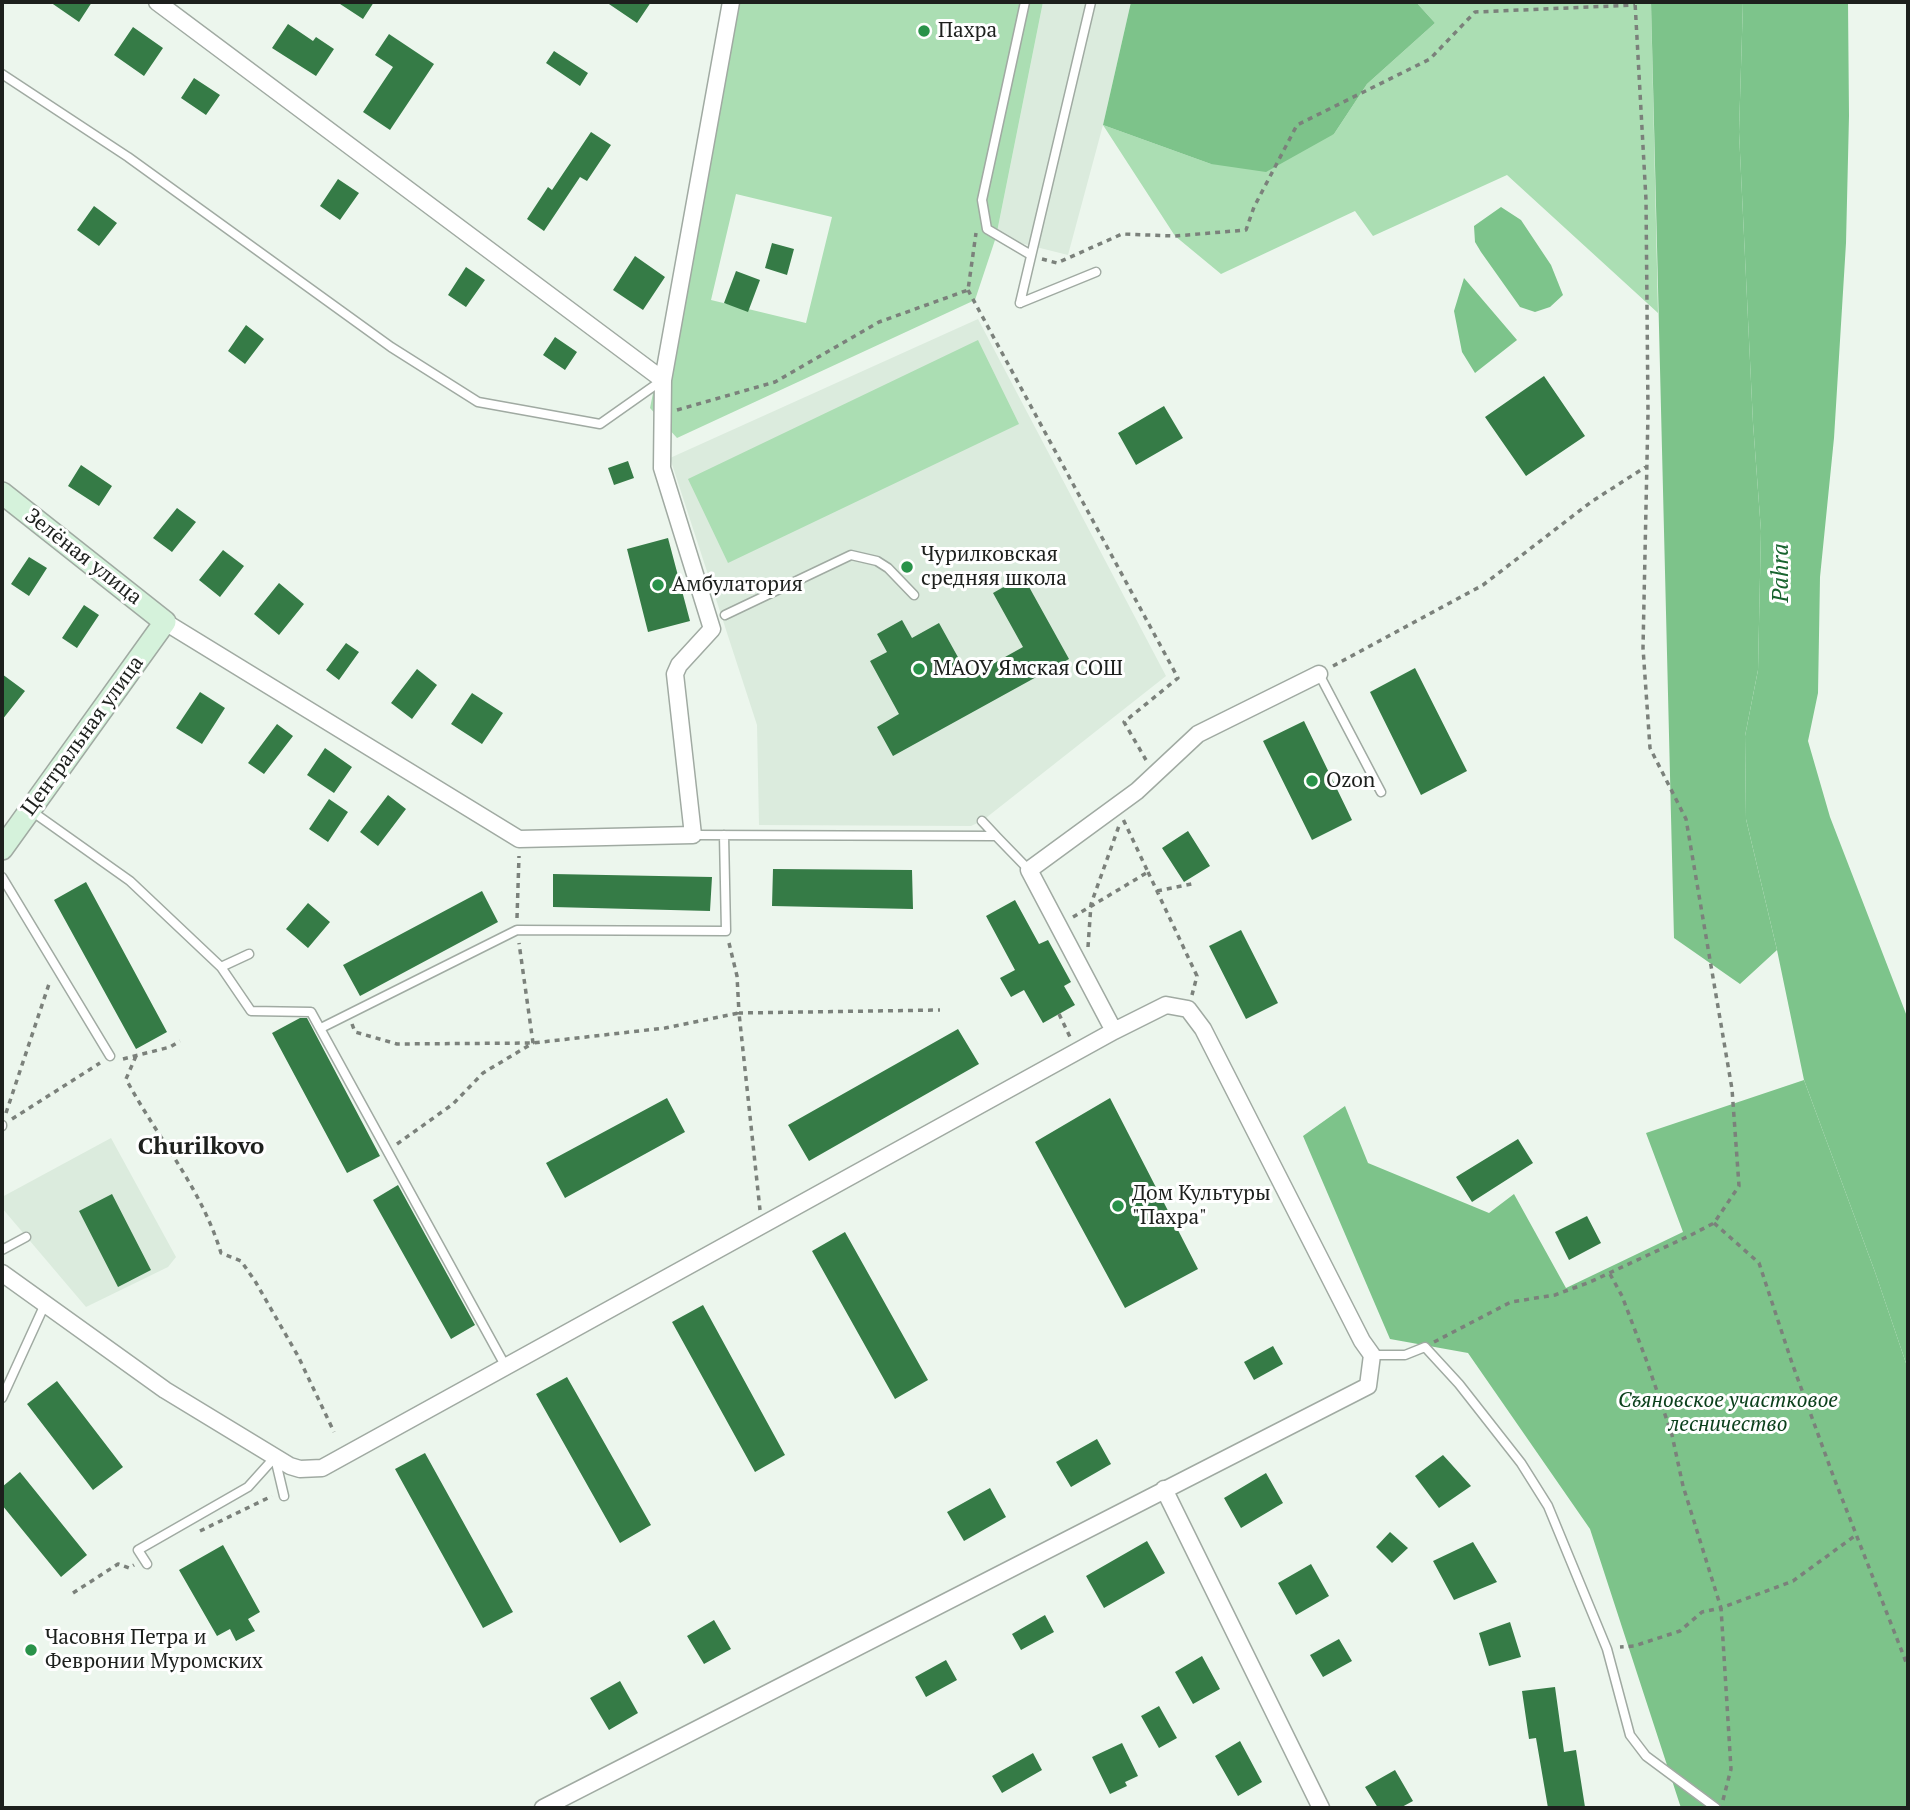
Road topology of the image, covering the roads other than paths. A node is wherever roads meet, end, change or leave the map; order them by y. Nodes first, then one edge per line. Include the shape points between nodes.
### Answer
1 (157, 2) edge
2 (731, 2) edge
3 (1025, 2) edge
4 (1091, 2) edge
5 (2, 74) edge
6 (1031, 255) junction
7 (1096, 272) dead end
8 (663, 380) junction
9 (2, 493) edge
10 (914, 595) dead end
11 (725, 615) dead end
12 (165, 622) junction
13 (1319, 674) joint
14 (1381, 792) dead end
15 (30, 810) junction
16 (982, 821) dead end
17 (694, 835) junction
18 (724, 835) junction
19 (996, 836) junction
20 (2, 849) edge
21 (1029, 870) junction
22 (2, 877) edge
23 (249, 954) dead end
24 (221, 967) junction
25 (321, 1028) junction
26 (1115, 1031) junction
27 (110, 1056) road end
28 (26, 1237) dead end
29 (2, 1250) edge
30 (2, 1273) edge
31 (45, 1304) junction
32 (1372, 1354) junction
33 (506, 1367) junction
34 (2, 1398) edge
35 (275, 1457) junction
36 (1164, 1489) junction
37 (284, 1496) dead end
38 (147, 1564) dead end
39 (544, 1808) edge
40 (1321, 1808) edge
41 (1719, 1808) edge

1 - 8 street
2 - 8 street
3 - 6 lane via 982,200 987,229
4 - 6 lane
5 - 8 lane via 128,157 391,348 478,402 600,424
6 - 7 lane via 1020,303
8 - 17 street via 662,468 712,629 675,674
9 - 12 street, Зелёная улица
10 - 11 lane via 877,561 851,555
12 - 15 street, Центральная улица
12 - 17 street via 519,839
13 - 14 lane
13 - 21 street via 1198,734 1137,790
15 - 20 street, Центральная улица
15 - 24 lane via 130,881
16 - 19 lane
17 - 18 lane
18 - 19 lane
18 - 25 lane via 726,931 517,930
19 - 21 lane
21 - 26 street
22 - 27 lane
23 - 24 lane
24 - 25 lane via 251,1011 311,1012
25 - 33 lane
26 - 32 street via 1166,1005 1188,1009 1203,1029
26 - 33 street
28 - 29 lane
30 - 31 street
31 - 34 lane
31 - 35 street via 165,1390
32 - 36 street via 1368,1386
32 - 41 lane via 1405,1354 1425,1347 1521,1463 1548,1506 1607,1649 1630,1735 1646,1756
33 - 35 street via 322,1468 300,1469
35 - 37 lane
35 - 38 lane via 248,1487 138,1550
36 - 39 street
36 - 40 street

